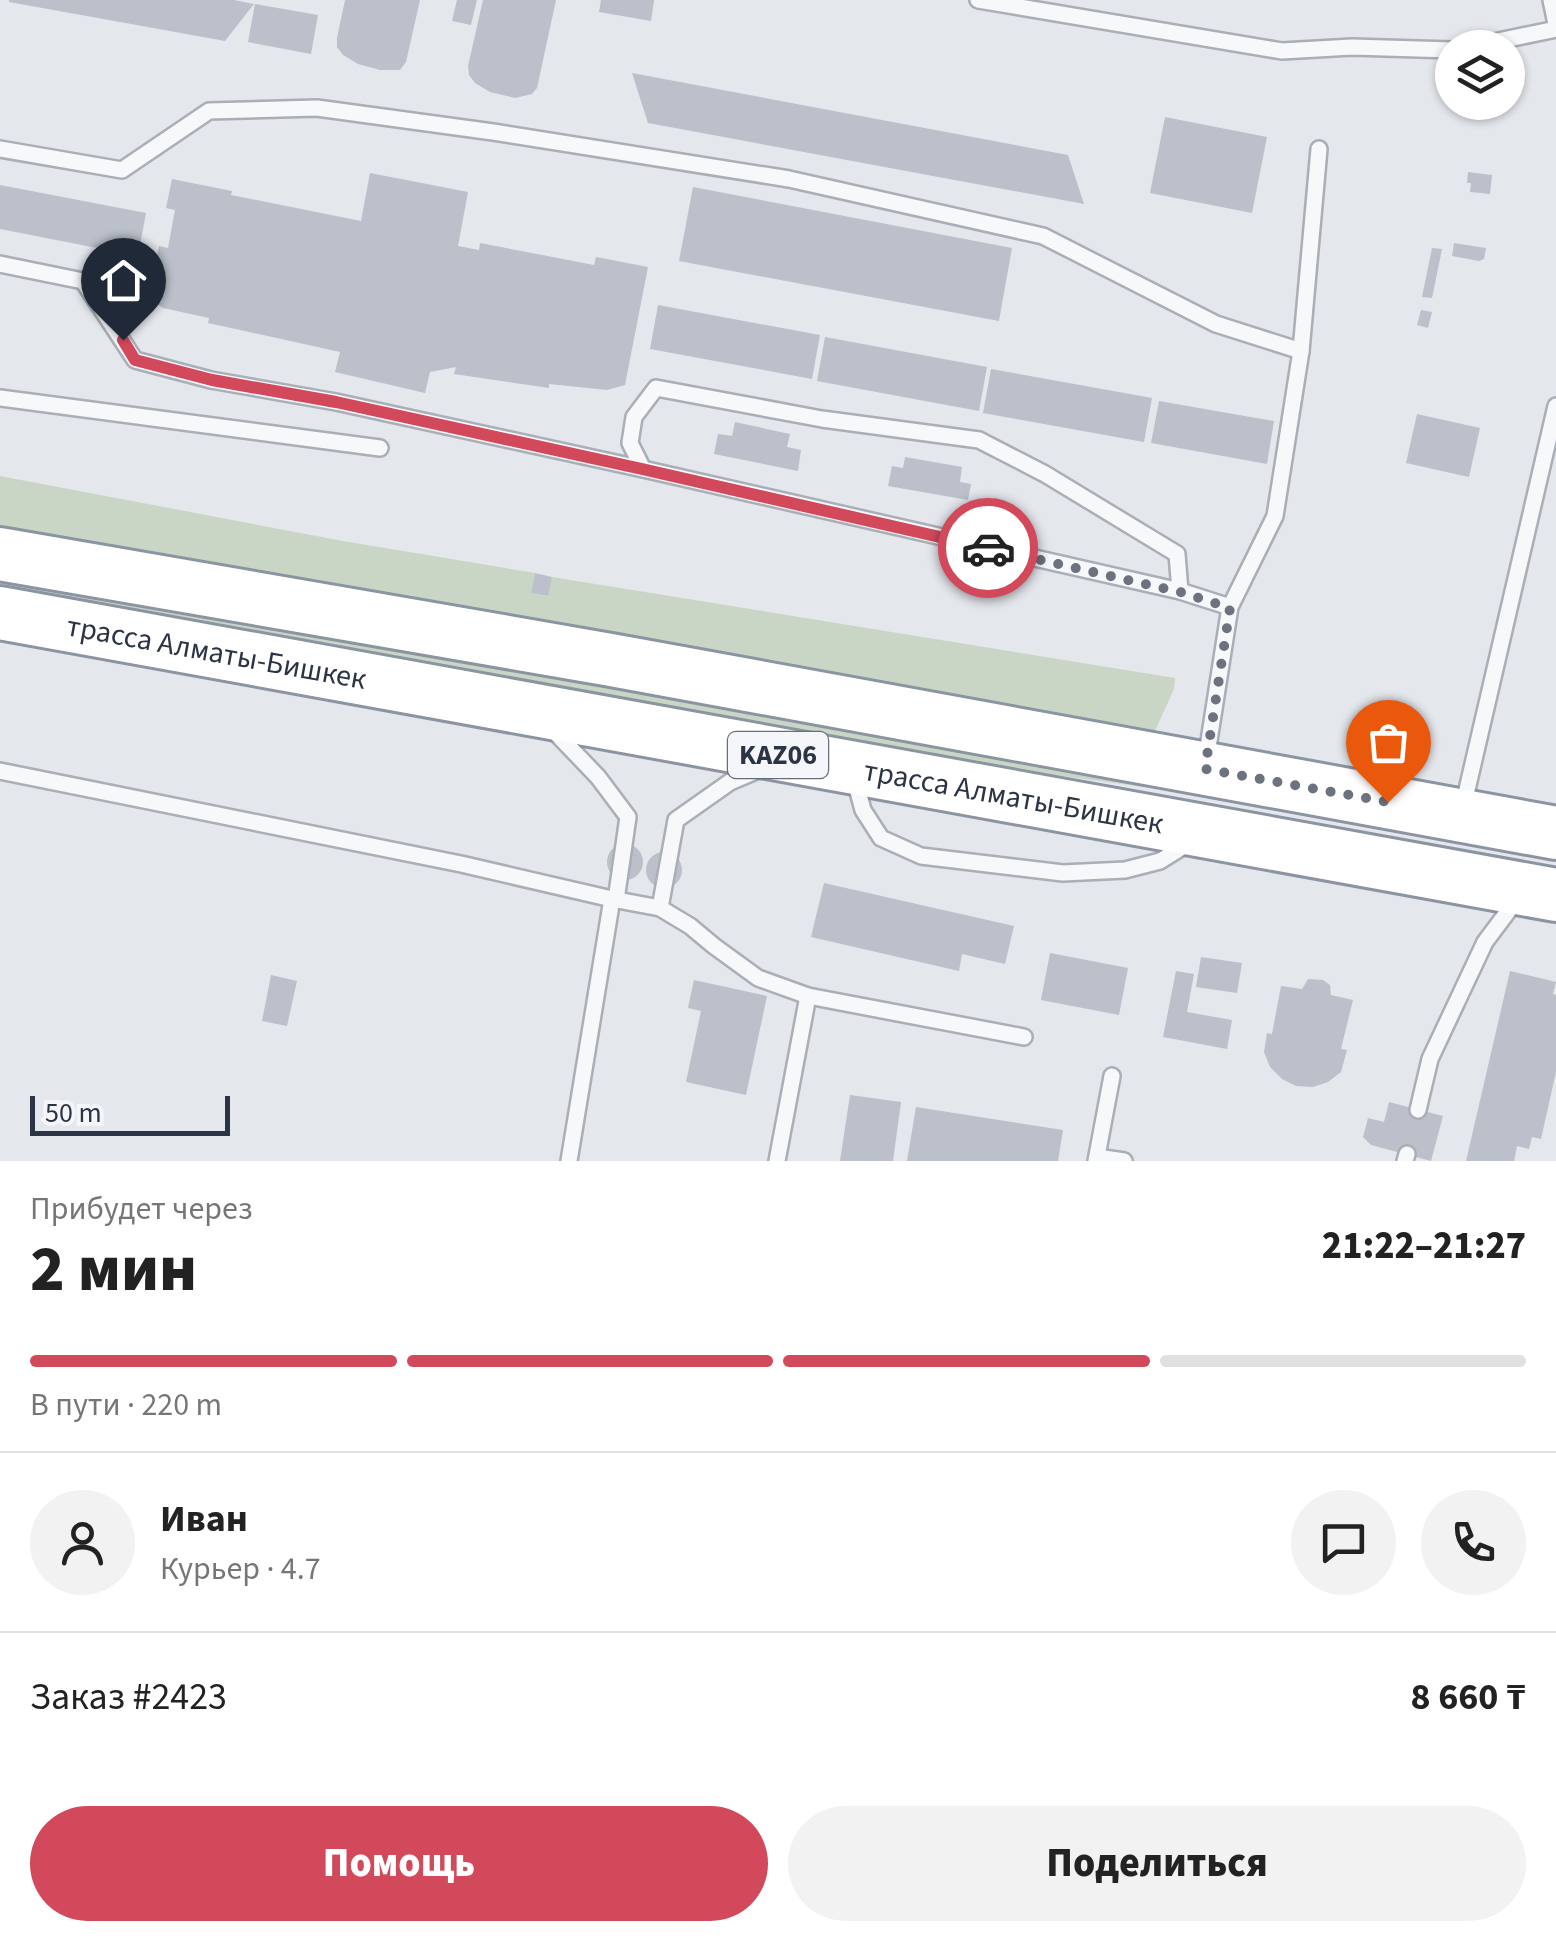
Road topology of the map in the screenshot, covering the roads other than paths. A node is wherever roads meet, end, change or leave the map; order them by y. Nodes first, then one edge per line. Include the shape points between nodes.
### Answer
1 (978, 0) edge
2 (1551, 0) edge
3 (1556, 27) edge
4 (1525, 34) edge
5 (1435, 49) edge
6 (0, 149) edge
7 (1319, 149) dead end
8 (0, 264) edge
9 (1301, 350) junction
10 (0, 398) edge
11 (1556, 406) edge
12 (380, 448) dead end
13 (642, 469) junction
14 (1556, 476) edge
15 (1535, 497) junction
16 (0, 554) edge
17 (1180, 592) junction
18 (1230, 608) junction
19 (0, 613) edge
20 (536, 712) junction
21 (789, 756) junction
22 (851, 768) junction
23 (1205, 769) junction
24 (0, 771) edge
25 (1461, 815) junction
26 (1206, 832) junction
27 (1545, 832) edge
28 (1540, 892) edge
29 (614, 899) junction
30 (660, 908) junction
31 (808, 996) junction
32 (1024, 1037) dead end
33 (1112, 1076) dead end
34 (1418, 1110) dead end
35 (1096, 1159) edge
36 (569, 1161) edge
37 (777, 1161) edge
38 (1124, 1161) edge

1 - 5 lane via 1282,51
2 - 3 lane
3 - 4 lane
6 - 9 lane via 122,170 210,111 317,108 513,136 789,179 1043,236 1216,324
7 - 9 lane
8 - 13 lane via 82,280 135,360
9 - 18 lane via 1275,516
10 - 12 lane
11 - 15 lane
13 - 17 lane
13 - 17 lane via 630,443 634,418 656,388 979,440 1177,554
14 - 15 lane
15 - 25 lane
16 - 23 highway, трасса Алматы-Бишкек / KАZ06
17 - 18 lane
18 - 23 lane
19 - 20 highway, трасса Алматы-Бишкек / KАZ06
20 - 21 highway, трасса Алматы-Бишкек / KАZ06
20 - 29 lane via 628,817
21 - 22 highway, трасса Алматы-Бишкек / KАZ06
21 - 30 lane via 730,782 676,820
22 - 26 highway, трасса Алматы-Бишкек / KАZ06
22 - 26 lane via 881,838 921,856 1064,873 1125,870 1160,861
23 - 25 highway, трасса Алматы-Бишкек / KАZ06
24 - 29 lane
25 - 27 highway, трасса Алматы-Бишкек / KАZ06
26 - 28 highway, трасса Алматы-Бишкек / KАZ06
27 - 28 highway
28 - 34 lane via 1485,942 1430,1059
29 - 30 lane
29 - 36 lane
30 - 31 lane via 758,978
31 - 32 lane
31 - 37 lane
33 - 35 lane
35 - 38 lane

